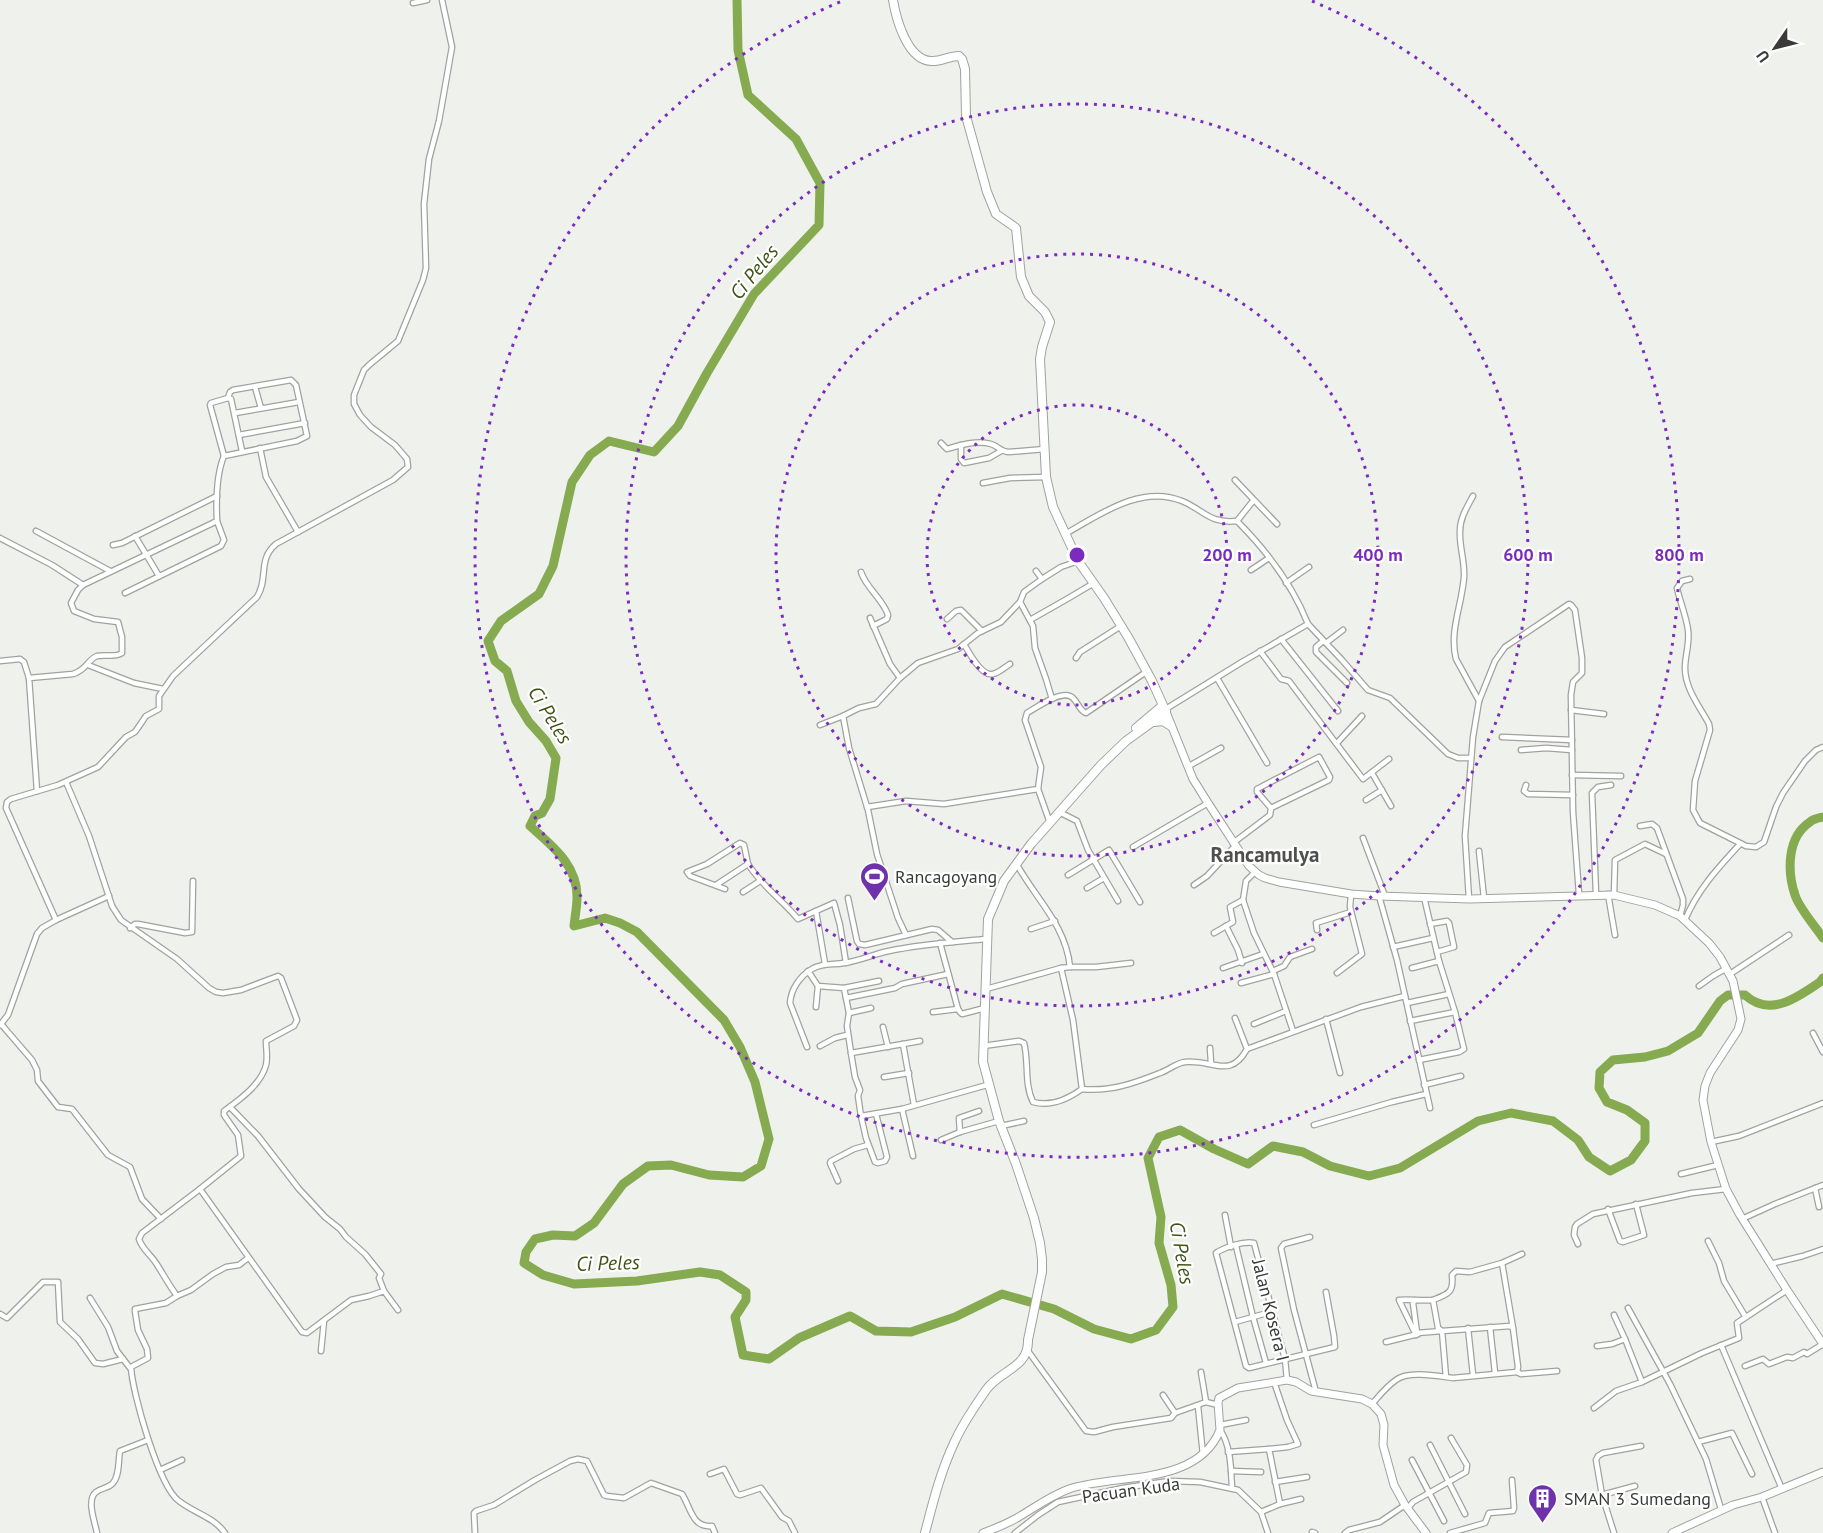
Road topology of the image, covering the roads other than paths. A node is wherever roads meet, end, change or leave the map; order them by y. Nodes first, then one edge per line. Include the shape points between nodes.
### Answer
1 (427, 0) edge
2 (442, 0) edge
3 (893, 0) edge
4 (413, 3) dead end
5 (255, 387) junction
6 (228, 398) junction
7 (299, 402) junction
8 (261, 408) junction
9 (235, 413) junction
10 (305, 423) junction
11 (239, 435) junction
12 (941, 443) dead end
13 (961, 445) junction
14 (260, 448) junction
15 (1045, 449) junction
16 (242, 451) junction
17 (1001, 451) junction
18 (224, 456) junction
19 (1046, 477) junction
20 (1234, 480) dead end
21 (983, 483) dead end
22 (217, 496) junction
23 (1473, 496) dead end
24 (1253, 501) junction
25 (217, 521) junction
26 (1237, 521) junction
27 (1277, 524) dead end
28 (36, 531) dead end
29 (298, 532) junction
30 (1065, 534) junction
31 (135, 537) junction
32 (0, 538) edge
33 (113, 545) dead end
34 (145, 554) junction
35 (1269, 558) junction
36 (1078, 561) junction
37 (1309, 567) dead end
38 (1251, 570) dead end
39 (110, 571) junction
40 (1036, 571) dead end
41 (861, 572) dead end
42 (159, 576) junction
43 (1042, 579) junction
44 (1690, 579) dead end
45 (1094, 583) junction
46 (1286, 583) junction
47 (83, 585) junction
48 (125, 593) dead end
49 (1020, 602) junction
50 (870, 618) dead end
51 (947, 619) dead end
52 (1030, 620) junction
53 (1308, 624) junction
54 (873, 626) junction
55 (1121, 626) junction
56 (1343, 630) dead end
57 (982, 631) junction
58 (1281, 639) junction
59 (1325, 642) junction
60 (964, 644) junction
61 (1260, 651) junction
62 (1076, 658) dead end
63 (0, 661) edge
64 (1010, 664) dead end
65 (88, 665) junction
66 (1146, 672) junction
67 (30, 678) junction
68 (900, 678) junction
69 (1217, 678) junction
70 (1347, 683) dead end
71 (163, 689) junction
72 (1157, 692) junction
73 (1052, 699) junction
74 (1479, 700) junction
75 (1165, 708) junction
76 (1571, 710) junction
77 (1338, 711) dead end
78 (1604, 714) dead end
79 (843, 716) junction
80 (1362, 716) dead end
81 (1149, 720) junction
82 (820, 725) dead end
83 (1172, 726) junction
84 (1502, 736) dead end
85 (1572, 740) junction
86 (1337, 743) junction
87 (1823, 747) edge
88 (1221, 748) dead end
89 (1521, 750) dead end
90 (1572, 750) junction
91 (1472, 758) junction
92 (1389, 759) dead end
93 (1267, 764) dead end
94 (1189, 766) junction
95 (1372, 773) junction
96 (1572, 775) junction
97 (1621, 776) dead end
98 (66, 782) junction
99 (1526, 785) dead end
100 (1611, 785) dead end
101 (1038, 789) junction
102 (1382, 790) junction
103 (37, 791) junction
104 (1573, 795) junction
105 (1366, 800) dead end
106 (1208, 803) junction
107 (1391, 806) dead end
108 (867, 807) junction
109 (1271, 808) junction
110 (1059, 812) junction
111 (1050, 823) junction
112 (1640, 826) dead end
113 (1364, 838) dead end
114 (1234, 844) junction
115 (1740, 844) junction
116 (1133, 847) dead end
117 (1479, 851) dead end
118 (1666, 855) junction
119 (1093, 859) junction
120 (1017, 863) junction
121 (748, 864) junction
122 (1255, 872) junction
123 (1068, 875) dead end
124 (1104, 878) junction
125 (193, 881) dead end
126 (760, 881) junction
127 (716, 885) junction
128 (1194, 885) dead end
129 (1087, 888) dead end
130 (725, 889) dead end
131 (743, 892) dead end
132 (1351, 894) junction
133 (1579, 894) junction
134 (1596, 894) junction
135 (1611, 894) junction
136 (109, 896) junction
137 (1382, 896) junction
138 (1424, 897) junction
139 (848, 898) dead end
140 (1484, 898) junction
141 (1469, 899) junction
142 (1243, 900) junction
143 (1118, 901) dead end
144 (1140, 902) dead end
145 (816, 911) junction
146 (1352, 912) junction
147 (1683, 918) junction
148 (56, 920) junction
149 (1055, 921) junction
150 (1430, 924) junction
151 (1226, 926) junction
152 (130, 928) junction
153 (1031, 928) dead end
154 (1317, 930) dead end
155 (1214, 933) dead end
156 (1789, 934) dead end
157 (906, 935) junction
158 (1615, 935) dead end
159 (1433, 938) junction
160 (987, 939) junction
161 (952, 942) junction
162 (940, 943) junction
163 (1393, 947) junction
164 (1312, 948) dead end
165 (1437, 952) junction
166 (1263, 954) junction
167 (1439, 961) junction
168 (846, 963) junction
169 (1131, 963) dead end
170 (1242, 963) junction
171 (825, 964) junction
172 (1070, 967) junction
173 (1061, 968) junction
174 (1223, 968) dead end
175 (1412, 968) dead end
176 (808, 971) junction
177 (1274, 972) junction
178 (1337, 973) dead end
179 (948, 974) junction
180 (1730, 975) junction
181 (879, 981) dead end
182 (1241, 983) dead end
183 (818, 986) junction
184 (1699, 986) dead end
185 (844, 988) junction
186 (986, 989) junction
187 (1449, 994) junction
188 (1405, 996) junction
189 (846, 998) junction
190 (1407, 1003) junction
191 (816, 1006) dead end
192 (872, 1008) dead end
193 (985, 1008) junction
194 (958, 1009) junction
195 (1286, 1011) junction
196 (933, 1012) dead end
197 (1455, 1012) junction
198 (849, 1013) junction
199 (1235, 1018) dead end
200 (1326, 1019) junction
201 (1410, 1021) junction
202 (1254, 1023) dead end
203 (1, 1024) edge
204 (883, 1027) dead end
205 (1293, 1031) junction
206 (1813, 1033) dead end
207 (848, 1035) junction
208 (920, 1041) dead end
209 (903, 1044) junction
210 (820, 1046) dead end
211 (983, 1046) junction
212 (807, 1047) dead end
213 (888, 1047) junction
214 (1210, 1048) dead end
215 (1247, 1049) junction
216 (1823, 1052) edge
217 (851, 1053) junction
218 (1419, 1060) junction
219 (1211, 1063) junction
220 (909, 1073) junction
221 (1340, 1073) dead end
222 (1461, 1076) dead end
223 (884, 1077) dead end
224 (987, 1085) junction
225 (1424, 1085) junction
226 (1082, 1089) junction
227 (1426, 1094) junction
228 (1823, 1103) edge
229 (914, 1105) junction
230 (230, 1107) junction
231 (1430, 1108) dead end
232 (902, 1109) junction
233 (979, 1111) dead end
234 (876, 1114) junction
235 (861, 1116) junction
236 (1024, 1121) dead end
237 (1000, 1123) junction
238 (1314, 1125) dead end
239 (960, 1132) junction
240 (941, 1140) dead end
241 (1711, 1142) junction
242 (868, 1144) junction
243 (913, 1156) dead end
244 (1718, 1165) junction
245 (1681, 1174) dead end
246 (838, 1181) dead end
247 (1823, 1185) edge
248 (1815, 1188) junction
249 (200, 1189) junction
250 (1726, 1189) junction
251 (1636, 1204) junction
252 (1819, 1207) dead end
253 (1608, 1209) junction
254 (1224, 1215) dead end
255 (1742, 1218) junction
256 (161, 1219) junction
257 (1310, 1237) dead end
258 (1708, 1241) dead end
259 (1578, 1244) dead end
260 (1233, 1247) junction
261 (1823, 1249) edge
262 (1522, 1254) dead end
263 (248, 1258) junction
264 (1502, 1263) junction
265 (1770, 1264) junction
266 (1786, 1290) junction
267 (384, 1291) junction
268 (1326, 1292) dead end
269 (177, 1296) junction
270 (90, 1298) dead end
271 (1415, 1300) junction
272 (1433, 1300) junction
273 (1628, 1308) dead end
274 (398, 1310) dead end
275 (1271, 1312) junction
276 (0, 1314) edge
277 (1614, 1315) dead end
278 (1745, 1316) junction
279 (1253, 1317) junction
280 (324, 1321) junction
281 (1235, 1322) junction
282 (1490, 1327) junction
283 (1468, 1328) junction
284 (1513, 1328) junction
285 (1442, 1331) junction
286 (1417, 1334) junction
287 (1625, 1339) junction
288 (1386, 1342) dead end
289 (1823, 1342) edge
290 (1720, 1345) junction
291 (1597, 1346) dead end
292 (321, 1351) dead end
293 (1028, 1351) junction
294 (1306, 1354) junction
295 (123, 1359) junction
296 (1285, 1359) junction
297 (1266, 1363) junction
298 (1745, 1366) dead end
299 (130, 1368) junction
300 (1557, 1371) dead end
301 (1201, 1372) dead end
302 (1517, 1372) junction
303 (1495, 1373) junction
304 (1663, 1373) junction
305 (1473, 1375) junction
306 (1446, 1377) junction
307 (1287, 1380) junction
308 (1274, 1382) junction
309 (1642, 1382) junction
310 (1316, 1392) junction
311 (1163, 1395) dead end
312 (1206, 1402) junction
313 (1372, 1404) junction
314 (1218, 1405) junction
315 (1198, 1406) junction
316 (1594, 1408) dead end
317 (1175, 1413) junction
318 (1246, 1420) dead end
319 (1220, 1428) junction
320 (1451, 1438) dead end
321 (148, 1440) junction
322 (1698, 1442) junction
323 (1430, 1445) dead end
324 (1641, 1446) dead end
325 (1269, 1449) junction
326 (1228, 1452) junction
327 (1203, 1455) junction
328 (182, 1460) dead end
329 (1412, 1460) dead end
330 (160, 1470) junction
331 (1231, 1471) junction
332 (1261, 1472) dead end
333 (1823, 1472) edge
334 (710, 1474) dead end
335 (1752, 1474) dead end
336 (1307, 1477) dead end
337 (1512, 1480) dead end
338 (1275, 1482) junction
339 (1450, 1482) junction
340 (1635, 1486) dead end
341 (1232, 1488) junction
342 (1782, 1489) junction
343 (1429, 1494) junction
344 (1602, 1495) junction
345 (1762, 1497) junction
346 (1301, 1499) dead end
347 (1280, 1504) junction
348 (1406, 1507) junction
349 (1721, 1509) junction
350 (1261, 1512) junction
351 (1465, 1514) dead end
352 (1444, 1521) dead end
353 (97, 1533) edge
354 (225, 1533) edge
355 (475, 1533) edge
356 (716, 1533) edge
357 (795, 1533) edge
358 (925, 1533) edge
359 (983, 1533) edge
360 (1015, 1533) edge
361 (1268, 1533) edge
362 (1345, 1533) edge
363 (1426, 1533) edge
364 (1450, 1533) edge
365 (1614, 1533) edge
366 (1672, 1533) edge
367 (1775, 1533) edge

1 - 4 street
2 - 29 street via 452,47 429,159 424,204 426,268 398,341 364,370 354,395 360,415 395,446 409,465 393,480
3 - 15 main road via 904,38 918,55 930,62 959,56 964,63 964,110 987,192 996,214 1016,229 1021,277 1029,296 1050,319 1040,359
5 - 6 street via 233,390
5 - 7 street via 291,380
5 - 8 street
6 - 9 street
6 - 18 street via 210,405
7 - 8 street
7 - 10 street
8 - 9 street
9 - 11 street
10 - 11 street
10 - 14 street via 307,434 303,439
11 - 16 street
12 - 13 street via 947,449
13 - 17 street via 992,444
13 - 17 street via 964,463
14 - 16 street
14 - 29 street via 266,477
15 - 17 street
15 - 19 main road
16 - 18 street
18 - 22 street
19 - 21 street
19 - 30 main road
20 - 24 street
22 - 25 street
22 - 31 street
23 - 74 street via 1460,531 1464,574 1454,651
24 - 26 street
24 - 27 street
25 - 34 street
25 - 42 street via 223,544
26 - 30 street via 1207,517 1179,500 1146,497 1119,505
26 - 35 street
28 - 39 street
29 - 71 street via 270,549 257,597 183,665
30 - 36 main road
31 - 33 street
31 - 34 street
32 - 47 street
34 - 39 street
34 - 42 street
35 - 38 street
35 - 46 street
36 - 43 street
36 - 45 main road
37 - 46 street
39 - 47 street
40 - 43 street
41 - 54 street via 888,618
42 - 48 street
43 - 49 street via 1024,592
44 - 115 street via 1677,588 1688,627 1686,677 1710,730 1692,807 1700,823
45 - 52 street
45 - 55 main road
46 - 53 street
47 - 65 street via 71,603 74,611 118,622 122,637 120,655 97,656
49 - 52 street
49 - 57 street via 1001,622
50 - 54 street
51 - 57 street via 961,610
52 - 73 street
53 - 58 street
53 - 59 street
54 - 68 street
55 - 62 street
55 - 66 main road
56 - 59 street
57 - 60 street
58 - 61 street
58 - 77 street
59 - 70 street via 1316,647 1316,652
59 - 91 street via 1368,690 1390,698 1448,754
60 - 64 street via 981,669 991,675
60 - 68 street via 918,663
61 - 69 street
61 - 86 street
63 - 67 street via 20,659
65 - 67 street via 73,674
65 - 71 street
66 - 72 main road
66 - 73 street via 1086,713 1070,695
67 - 103 street
68 - 79 street via 876,704
69 - 75 street
69 - 93 street
71 - 98 street via 159,709 146,716 98,767
72 - 75 main road
72 - 81 main road
73 - 101 street via 1025,716 1041,767
74 - 76 street via 1505,647 1569,604 1575,610 1582,658 1582,673 1573,682
74 - 91 street
75 - 81 main road
75 - 83 main road
76 - 78 street
76 - 85 street
79 - 82 street
79 - 108 street
80 - 86 street
81 - 83 main road
81 - 110 main road
83 - 94 main road
84 - 85 street
85 - 90 street
86 - 95 street via 1363,779
87 - 115 street via 1805,761 1783,793 1764,842 1756,847
88 - 94 street
89 - 90 street
90 - 96 street
91 - 141 street via 1465,836
92 - 95 street
94 - 106 main road
95 - 102 street
96 - 97 street
96 - 104 street
98 - 103 street
98 - 136 street
99 - 104 street via 1524,791 1528,794
100 - 134 street via 1598,787 1592,793
101 - 108 street via 944,804 906,801
101 - 111 street
102 - 105 street
102 - 107 street
103 - 148 street via 11,799 6,805
104 - 133 street
106 - 114 main road
106 - 116 street
108 - 157 street via 877,854
109 - 109 street via 1329,780 1319,757 1257,789
109 - 114 street via 1270,815
110 - 111 main road
110 - 119 street via 1077,821
111 - 120 main road
112 - 118 street via 1652,824 1657,828
113 - 137 street
114 - 122 main road
114 - 128 street via 1207,876
115 - 147 street
117 - 140 street
118 - 135 street via 1645,844 1615,860
118 - 147 street via 1683,899
119 - 123 street
119 - 124 street
119 - 144 street via 1109,850
120 - 149 street
120 - 160 main road via 990,913
121 - 126 street
121 - 127 street
121 - 127 street via 744,845 740,843 687,872
122 - 132 main road via 1279,882
122 - 142 street via 1246,881
124 - 129 street
124 - 143 street
125 - 152 street via 192,932 138,924
126 - 131 street
126 - 145 street via 798,919
127 - 130 street
132 - 137 main road
132 - 146 street
133 - 134 main road
133 - 140 main road
134 - 135 main road
135 - 147 main road via 1646,902
135 - 158 street
136 - 148 street
136 - 152 street via 117,916
137 - 138 main road
137 - 163 street
138 - 141 main road
138 - 150 street
139 - 157 street via 859,944
140 - 141 main road
142 - 151 street via 1230,907 1233,922
142 - 166 street
145 - 168 street via 835,905
145 - 171 street
146 - 154 street via 1316,923
146 - 178 street via 1362,954
147 - 180 main road via 1709,943
148 - 203 street via 37,934 8,1015
149 - 153 street
149 - 172 street via 1066,944
150 - 159 street
150 - 165 street via 1448,921 1454,946
151 - 155 street
151 - 170 street
152 - 230 street via 177,959 216,992 241,990 278,975 281,978 296,1024 266,1041 263,1074
156 - 180 street
157 - 161 street via 935,929
159 - 163 street
159 - 165 street
160 - 161 street
160 - 186 main road
161 - 162 street
162 - 168 street
162 - 179 street
163 - 188 street
164 - 177 street via 1290,957
165 - 167 street
166 - 170 street
166 - 177 street
167 - 175 street
167 - 187 street
168 - 171 street
169 - 172 street
170 - 174 street
171 - 176 street
172 - 173 street
173 - 186 street
173 - 226 street
176 - 183 street
176 - 212 street via 794,989 790,1003
177 - 182 street
177 - 195 street
179 - 189 street
179 - 194 street
180 - 184 street via 1713,976
180 - 241 main road via 1741,1019 1705,1086 1702,1100
181 - 185 street
183 - 185 street
183 - 191 street
185 - 189 street
186 - 193 main road
187 - 190 street
187 - 197 street
188 - 190 street
188 - 200 street
189 - 198 street
190 - 201 street
192 - 198 street
193 - 194 street via 962,1014
193 - 211 main road
194 - 196 street
195 - 202 street
195 - 205 street
197 - 201 street
197 - 218 street via 1463,1050
198 - 207 street
199 - 215 street
200 - 205 street
200 - 221 street
201 - 218 street
203 - 256 street via 32,1060 38,1082 58,1107 72,1109 108,1155 130,1167 142,1199
204 - 213 street
205 - 215 street
206 - 216 street
207 - 210 street
207 - 217 street
208 - 209 street
209 - 213 street
209 - 220 street
211 - 224 main road
211 - 226 street via 1024,1043 1027,1087 1036,1104 1061,1101
213 - 217 street
214 - 219 street
215 - 219 street via 1242,1059 1231,1066
217 - 235 street via 860,1090
218 - 225 street
219 - 226 street via 1181,1063 1128,1085
220 - 223 street
220 - 229 street
222 - 225 street
224 - 229 street
224 - 237 main road
225 - 227 street
227 - 231 street
227 - 238 street
228 - 241 street via 1739,1136
229 - 232 street
230 - 249 street via 224,1113 238,1135 241,1156
230 - 267 street via 322,1214 365,1254 381,1274
232 - 234 street
232 - 243 street
233 - 239 street via 959,1118
234 - 235 street
234 - 242 street via 886,1160 876,1163
235 - 242 street
236 - 237 street
237 - 239 street
237 - 293 main road via 1040,1243 1042,1272
239 - 240 street
241 - 244 main road
242 - 246 street via 831,1161
244 - 245 street
244 - 250 main road
247 - 248 street
248 - 252 street
248 - 255 street
249 - 256 street
249 - 263 street
250 - 251 street
250 - 255 main road
251 - 253 street
251 - 253 street via 1644,1235 1623,1242
253 - 259 street via 1577,1224 1573,1231
254 - 260 street
255 - 265 main road
256 - 269 street via 142,1233 140,1242
257 - 294 street via 1281,1248
258 - 278 street via 1724,1281
260 - 275 street, Jalan Kosera I via 1254,1243
260 - 279 street
260 - 281 street, Jalan Kosera I via 1216,1254
261 - 265 street
262 - 264 street
263 - 269 street
263 - 280 street via 302,1332
264 - 272 street via 1470,1272 1456,1271 1449,1293
264 - 284 street
265 - 266 main road
266 - 278 street
266 - 289 main road
267 - 274 street
267 - 280 street via 351,1300
268 - 294 street via 1335,1346
269 - 299 street via 166,1303 135,1309 138,1330 149,1354
270 - 295 street
271 - 272 street
271 - 286 street
271 - 286 street via 1398,1300
272 - 285 street via 1438,1328
273 - 304 street
275 - 279 street
275 - 296 street, Jalan Kosera I
276 - 295 street via 7,1318 43,1282 58,1282 60,1322 95,1363
277 - 287 street
278 - 290 street via 1737,1323 1739,1338
279 - 281 street
279 - 297 street
280 - 292 street
281 - 297 street via 1246,1367
282 - 283 street
282 - 284 street
282 - 303 street
283 - 285 street
283 - 305 street
284 - 302 street
285 - 286 street
285 - 306 street
286 - 288 street
287 - 291 street
287 - 309 street
289 - 298 street via 1808,1354 1803,1352 1772,1364 1764,1359
290 - 304 street
290 - 342 street
293 - 317 street via 1086,1431 1171,1418
293 - 358 main road via 987,1388 955,1439
294 - 296 street
294 - 310 street
295 - 299 street
296 - 297 street
296 - 307 street, Jalan Kosera I
299 - 321 street
300 - 302 street
301 - 312 street
302 - 303 street
303 - 305 street
304 - 309 street
304 - 322 street
305 - 306 street
306 - 313 street via 1429,1374 1398,1378
307 - 308 main road
307 - 310 main road
308 - 314 main road via 1238,1388 1219,1398
308 - 325 street via 1298,1443
309 - 316 street via 1616,1391
310 - 313 main road
311 - 317 street
312 - 314 street
312 - 315 street
313 - 348 main road via 1383,1418 1387,1465
314 - 319 main road
315 - 317 street
315 - 327 street
318 - 319 street
319 - 326 street
319 - 327 main road
320 - 339 street via 1467,1469
321 - 330 street
321 - 353 street via 120,1451 114,1481 94,1494
322 - 335 street via 1732,1433
322 - 349 street
323 - 339 street
324 - 344 street via 1598,1456
325 - 326 street
325 - 338 street
326 - 331 street
327 - 359 main road via 1160,1473 1067,1490
328 - 330 street
329 - 343 street
330 - 354 street via 178,1501 214,1521
331 - 332 street
331 - 341 street
333 - 342 main road
334 - 357 street via 725,1470 740,1495 761,1488
336 - 338 street
337 - 364 street via 1513,1511 1491,1512 1485,1523
338 - 347 street
339 - 343 street
339 - 351 street
340 - 344 street
341 - 350 street, Pacuan Kuda via 1244,1494
341 - 360 street, Pacuan Kuda via 1169,1481 1076,1497 1058,1502
342 - 345 main road
343 - 348 street
343 - 352 street
344 - 365 street
345 - 349 main road
345 - 367 street
346 - 347 street
347 - 350 street
348 - 362 street via 1380,1522
348 - 363 main road
349 - 366 main road
350 - 361 street, Pacuan Kuda
355 - 356 street via 476,1511 579,1459 587,1461 604,1495 624,1498 651,1483 682,1494 694,1520 712,1526

